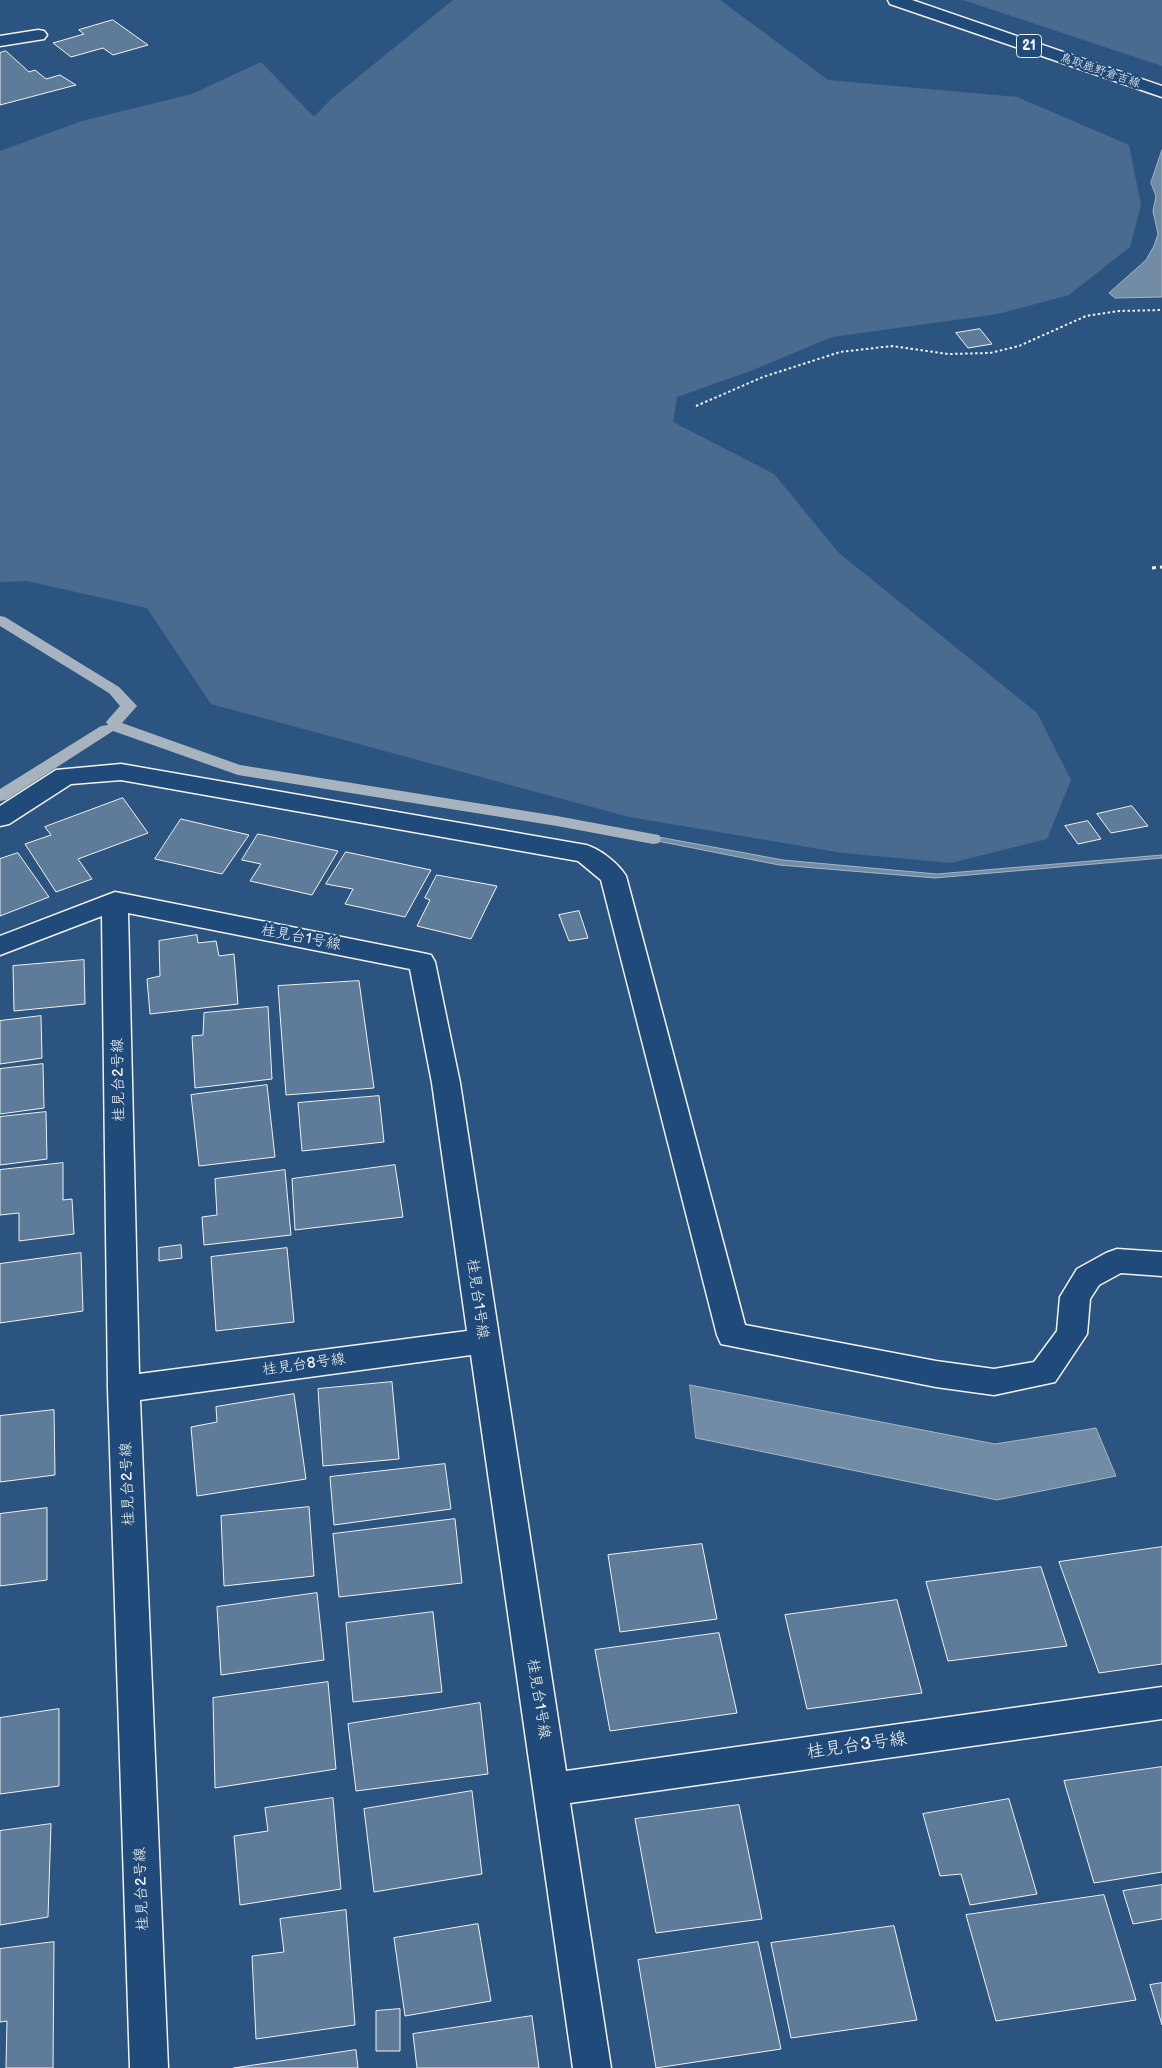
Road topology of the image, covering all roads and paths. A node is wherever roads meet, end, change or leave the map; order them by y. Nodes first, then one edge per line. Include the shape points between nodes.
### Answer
1 (896, 0) edge
2 (38, 35) dead end
3 (0, 41) edge
4 (1162, 92) edge
5 (1162, 310) edge
6 (696, 406) dead end
7 (1162, 567) edge
8 (1152, 568) dead end
9 (0, 818) edge
10 (116, 901) junction
11 (0, 946) edge
12 (1162, 1264) edge
13 (484, 1342) junction
14 (124, 1389) junction
15 (1162, 1704) edge
16 (552, 1789) junction
17 (149, 2068) edge
18 (592, 2068) edge

1 - 4 street, 鳥取鹿野倉吉線 / 21
2 - 3 street
5 - 6 path via 1097,314 1077,319 1001,352 966,356 888,346 864,348 802,364
7 - 8 path
9 - 12 street via 65,776 121,772 586,854 613,876 732,1335 994,1382 1044,1373 1072,1334 1075,1297 1088,1276 1117,1261
10 - 11 street
10 - 13 street, 桂見台1号線 via 422,962 446,1083
10 - 14 street, 桂見台2号線
13 - 14 street, 桂見台8号線
13 - 16 street, 桂見台1号線
14 - 17 street, 桂見台2号線
15 - 16 street, 桂見台3号線
16 - 18 street, 桂見台1号線

